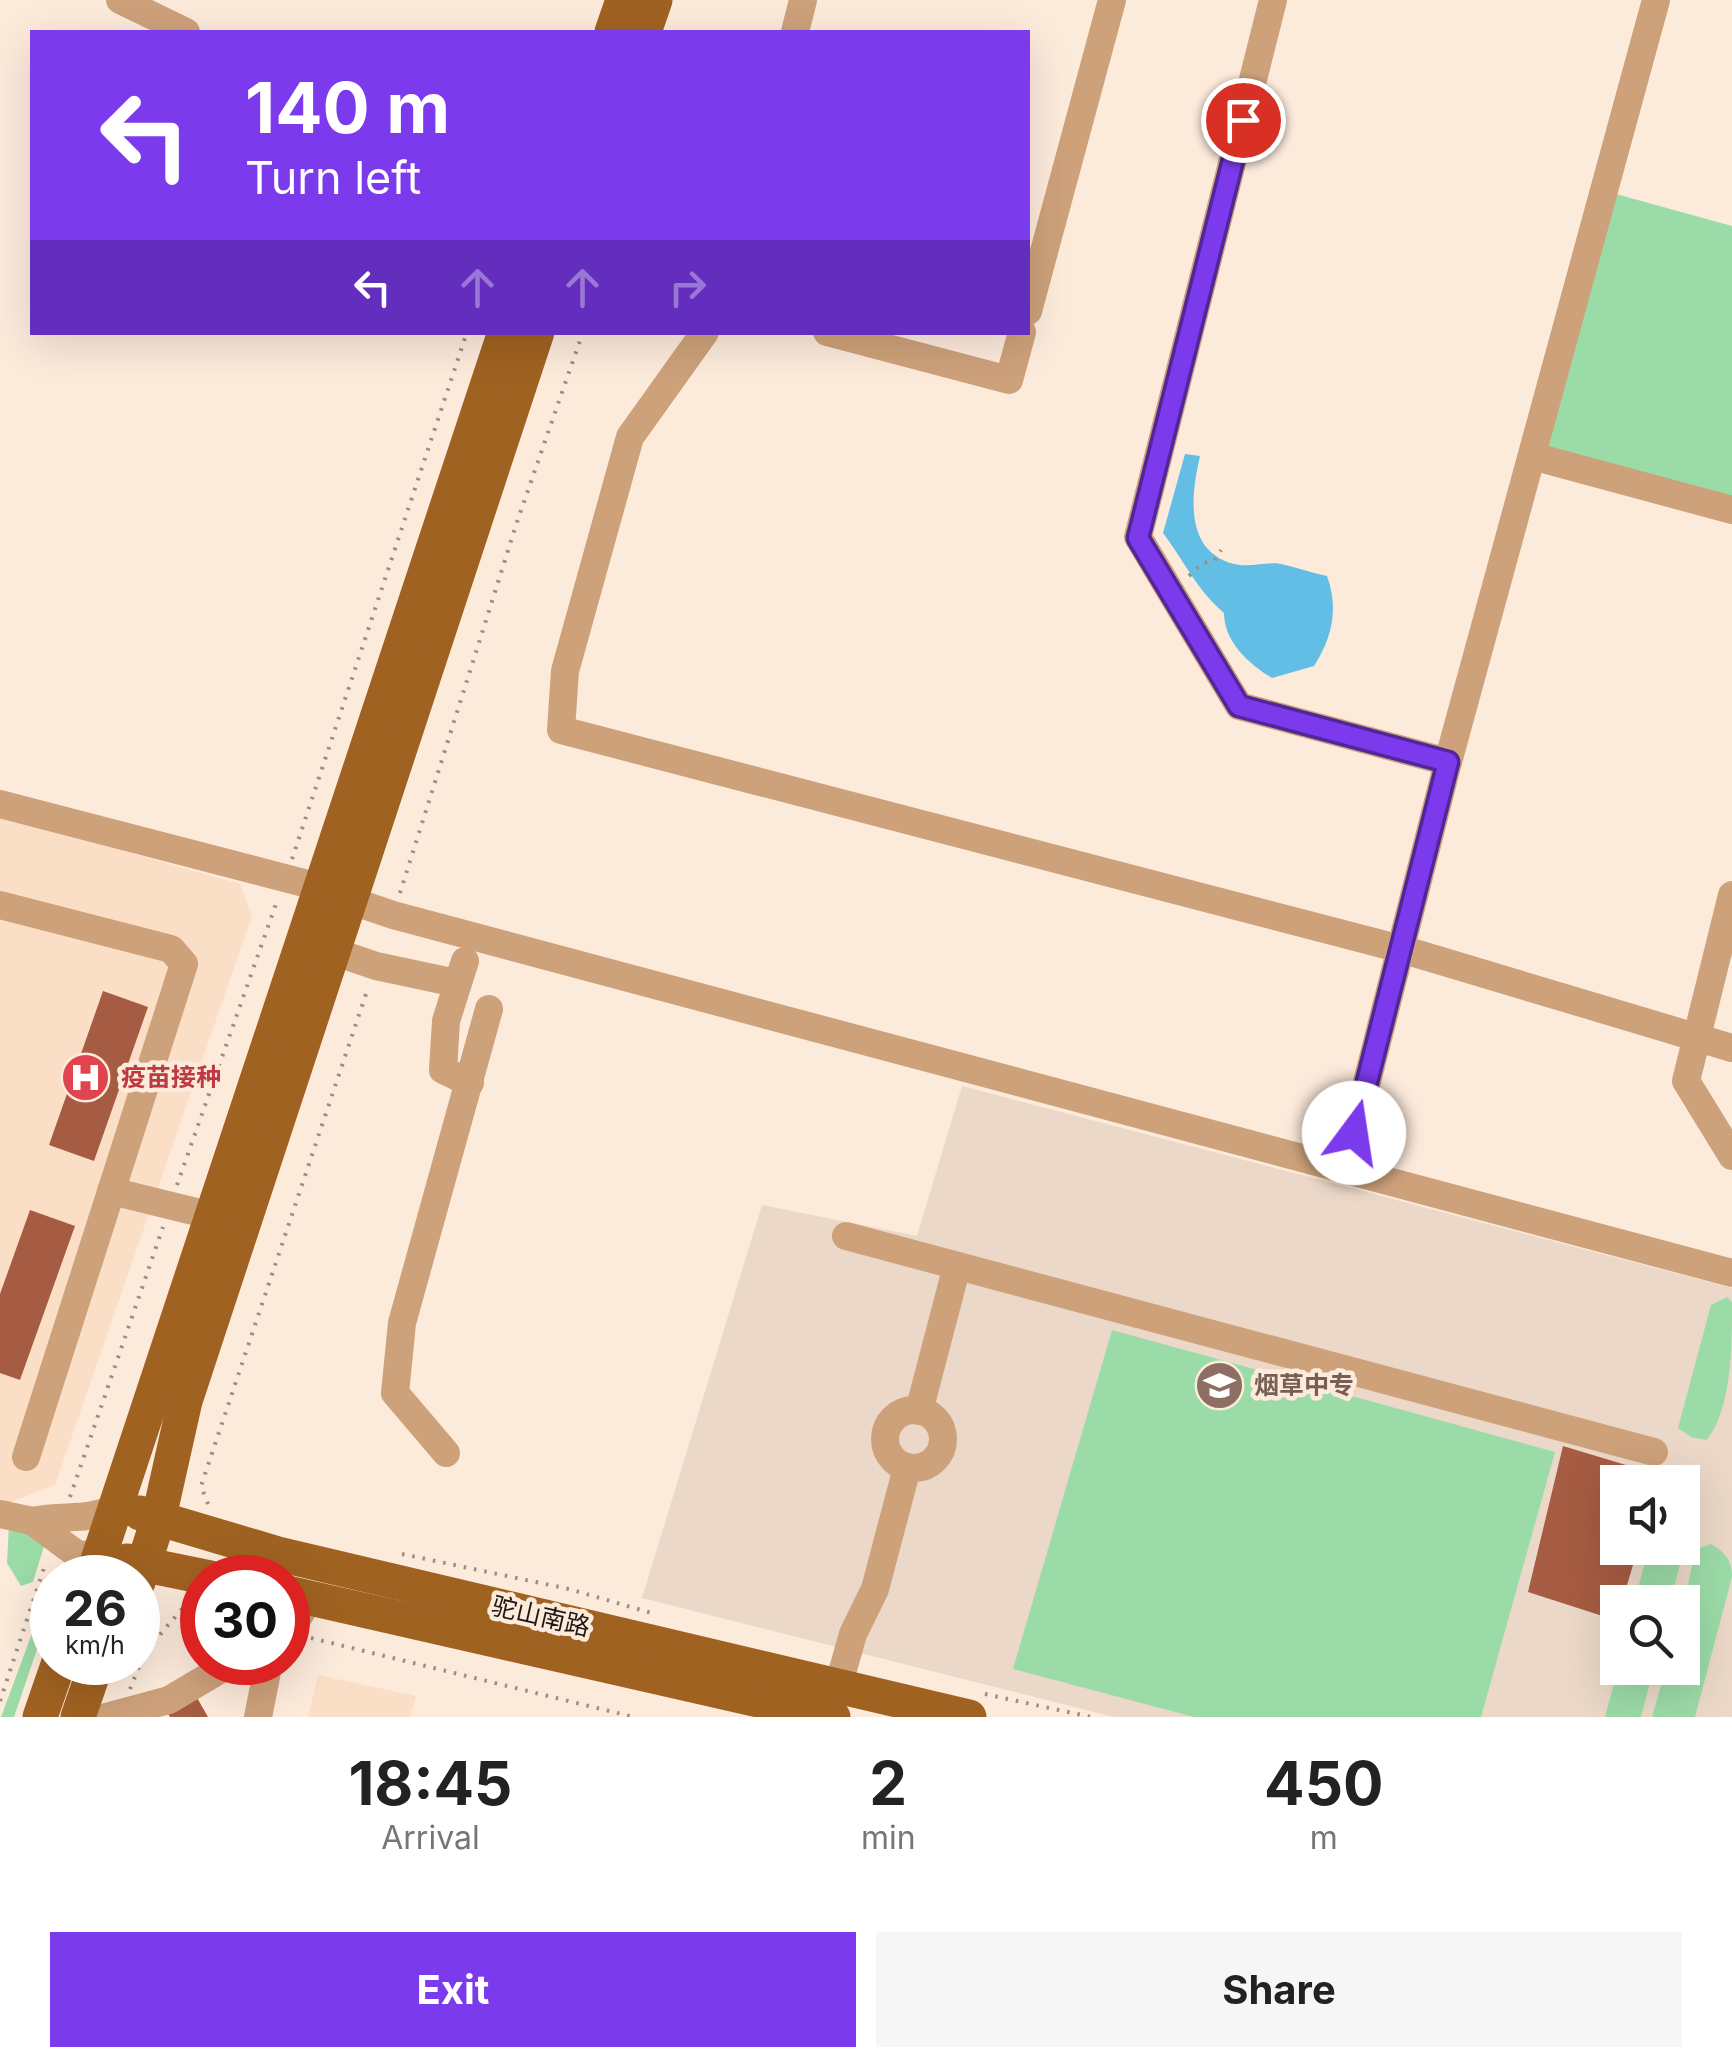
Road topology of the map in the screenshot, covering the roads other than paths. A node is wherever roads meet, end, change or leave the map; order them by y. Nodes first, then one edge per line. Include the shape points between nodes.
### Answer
1 (120, 0) edge
2 (623, 0) edge
3 (656, 0) edge
4 (803, 0) edge
5 (1112, 0) edge
6 (1273, 0) edge
7 (1656, 0) edge
8 (182, 30) edge
9 (613, 30) edge
10 (645, 30) edge
11 (795, 30) edge
12 (1030, 304) edge
13 (504, 335) edge
14 (536, 335) edge
15 (702, 335) edge
16 (837, 335) edge
17 (1021, 335) edge
18 (1532, 456) junction
19 (1732, 510) edge
20 (1448, 762) junction
21 (0, 804) edge
22 (338, 894) junction
23 (1732, 895) edge
24 (0, 906) edge
25 (1401, 949) junction
26 (335, 952) junction
27 (489, 1009) dead end
28 (1694, 1037) junction
29 (1732, 1048) edge
30 (470, 1083) junction
31 (1354, 1133) dead end
32 (1732, 1156) edge
33 (111, 1191) junction
34 (214, 1216) junction
35 (846, 1236) dead end
36 (957, 1266) junction
37 (1732, 1274) edge
38 (919, 1411) junction
39 (1654, 1452) dead end
40 (446, 1453) dead end
41 (26, 1456) dead end
42 (907, 1468) junction
43 (116, 1508) junction
44 (0, 1514) edge
45 (160, 1517) junction
46 (50, 1523) junction
47 (80, 1555) edge
48 (101, 1555) edge
49 (148, 1555) edge
50 (310, 1598) edge
51 (51, 1685) edge
52 (89, 1685) edge
53 (194, 1685) edge
54 (265, 1685) edge
55 (730, 1691) edge
56 (836, 1702) edge
57 (151, 1711) edge
58 (40, 1717) edge
59 (78, 1717) edge
60 (106, 1717) edge
61 (258, 1717) edge
62 (969, 1717) edge

1 - 8 street
2 - 9 main road
3 - 10 main road
4 - 11 street
5 - 12 street
6 - 20 street via 1138,538 1239,706
7 - 18 street
13 - 22 main road via 451,485
14 - 22 main road
15 - 25 street via 630,437 564,671 561,730
16 - 17 street via 1008,380
18 - 19 street
18 - 20 street
20 - 25 street
21 - 22 street
22 - 26 main road
22 - 34 main road
22 - 37 street via 412,920
23 - 28 street
24 - 33 street via 171,950 184,964
25 - 28 street
25 - 31 street
26 - 30 street via 376,966 461,972 446,1021 442,1070
26 - 45 main road via 185,1401
27 - 30 street
28 - 29 street
28 - 32 street via 1686,1081
30 - 40 street via 402,1322 396,1393
33 - 34 street
33 - 41 street
34 - 43 main road
35 - 36 street
36 - 38 street
36 - 39 street
38 - 42 street via 898,1415 886,1430 891,1458
38 - 42 street via 939,1426 942,1444 926,1466
42 - 56 street
43 - 45 main road, 驼山南路
43 - 46 street via 90,1520
43 - 48 main road
44 - 46 street
45 - 49 main road
45 - 55 main road, 驼山南路
46 - 47 street
50 - 55 main road, 驼山南路
51 - 58 main road
52 - 59 main road
53 - 57 street
54 - 61 street
55 - 56 main road, 驼山南路
56 - 62 main road, 驼山南路
57 - 60 street

